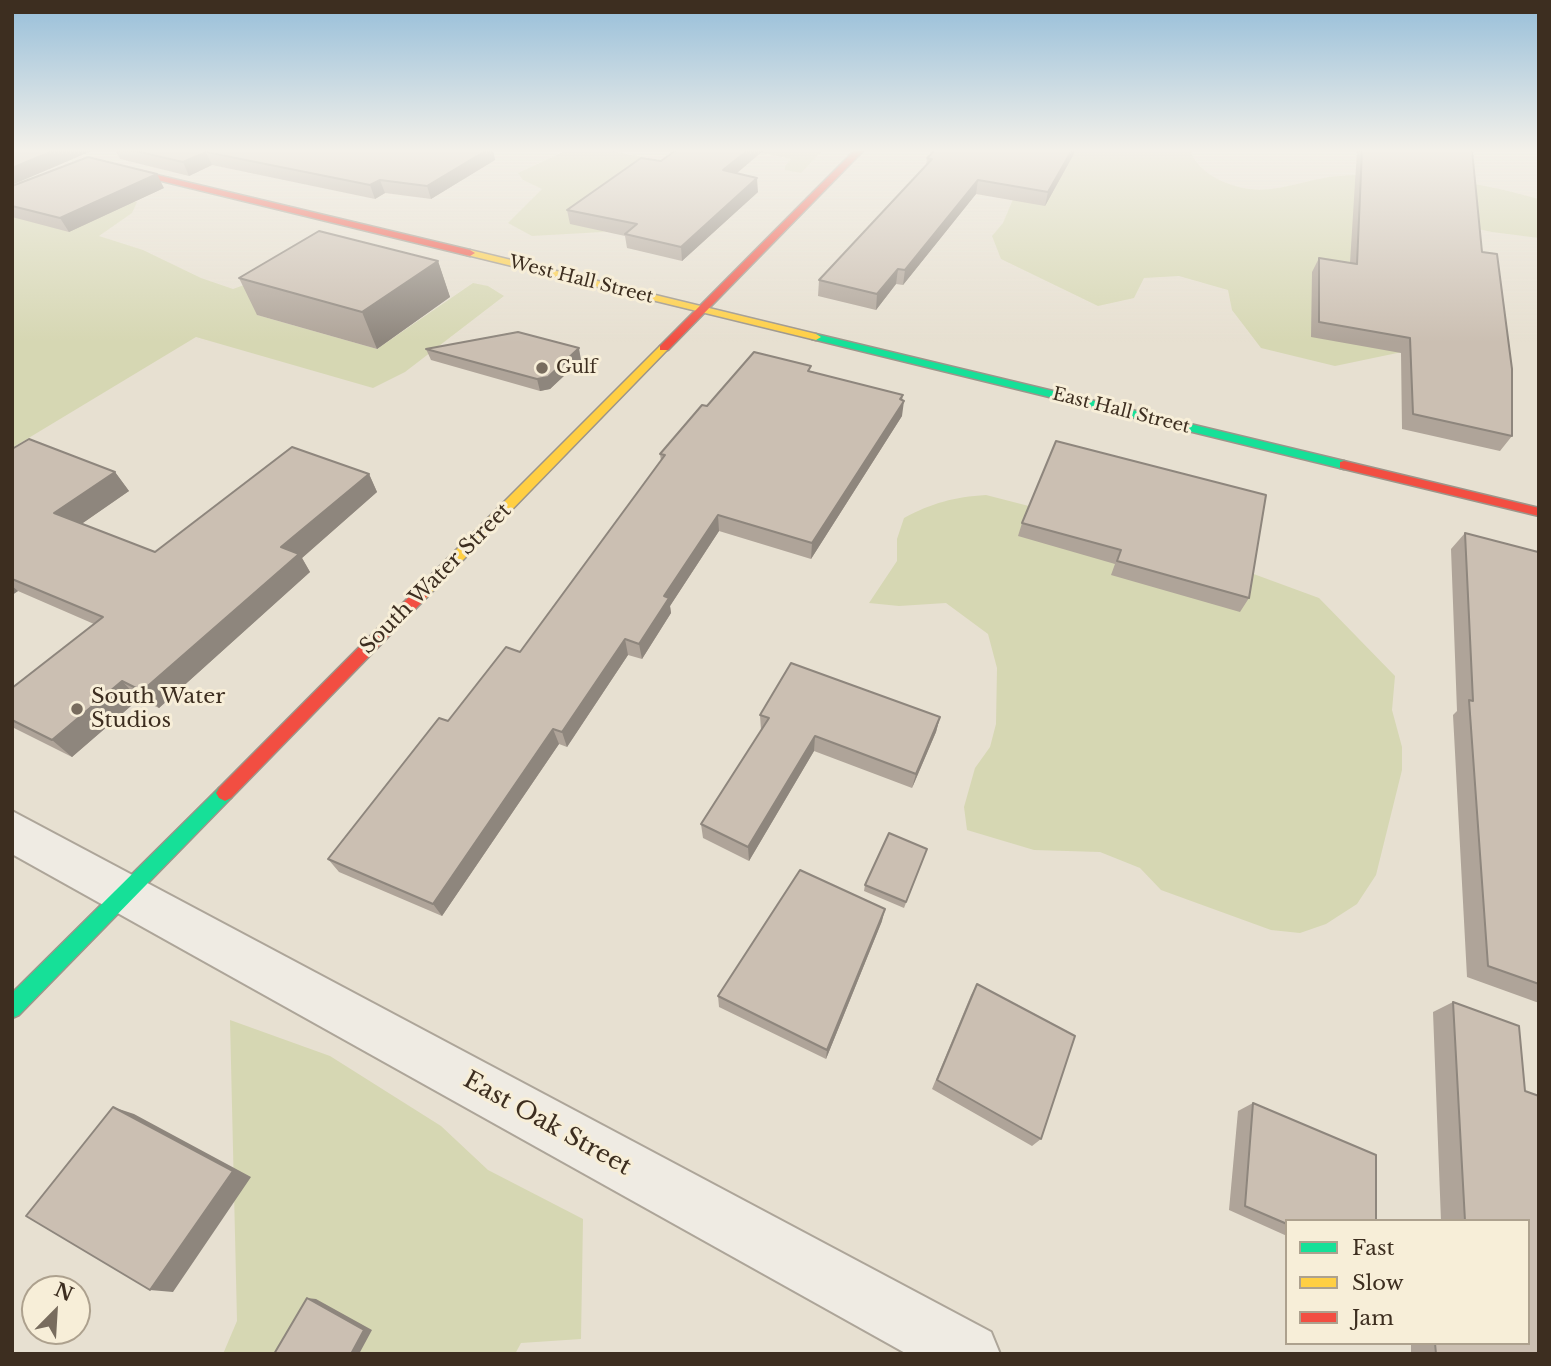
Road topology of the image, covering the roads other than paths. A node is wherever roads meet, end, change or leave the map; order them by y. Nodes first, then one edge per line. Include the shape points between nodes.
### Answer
1 (308, 214) edge
2 (797, 214) edge
3 (703, 310) junction
4 (1539, 512) edge
5 (12, 831) edge
6 (126, 894) junction
7 (12, 1008) edge
8 (969, 1354) edge

1 - 3 street, West Hall Street
2 - 3 street, South Water Street
3 - 4 street, East Hall Street
3 - 6 street, South Water Street
5 - 6 street, East Oak Street
6 - 7 street, South Water Street
6 - 8 street, East Oak Street

